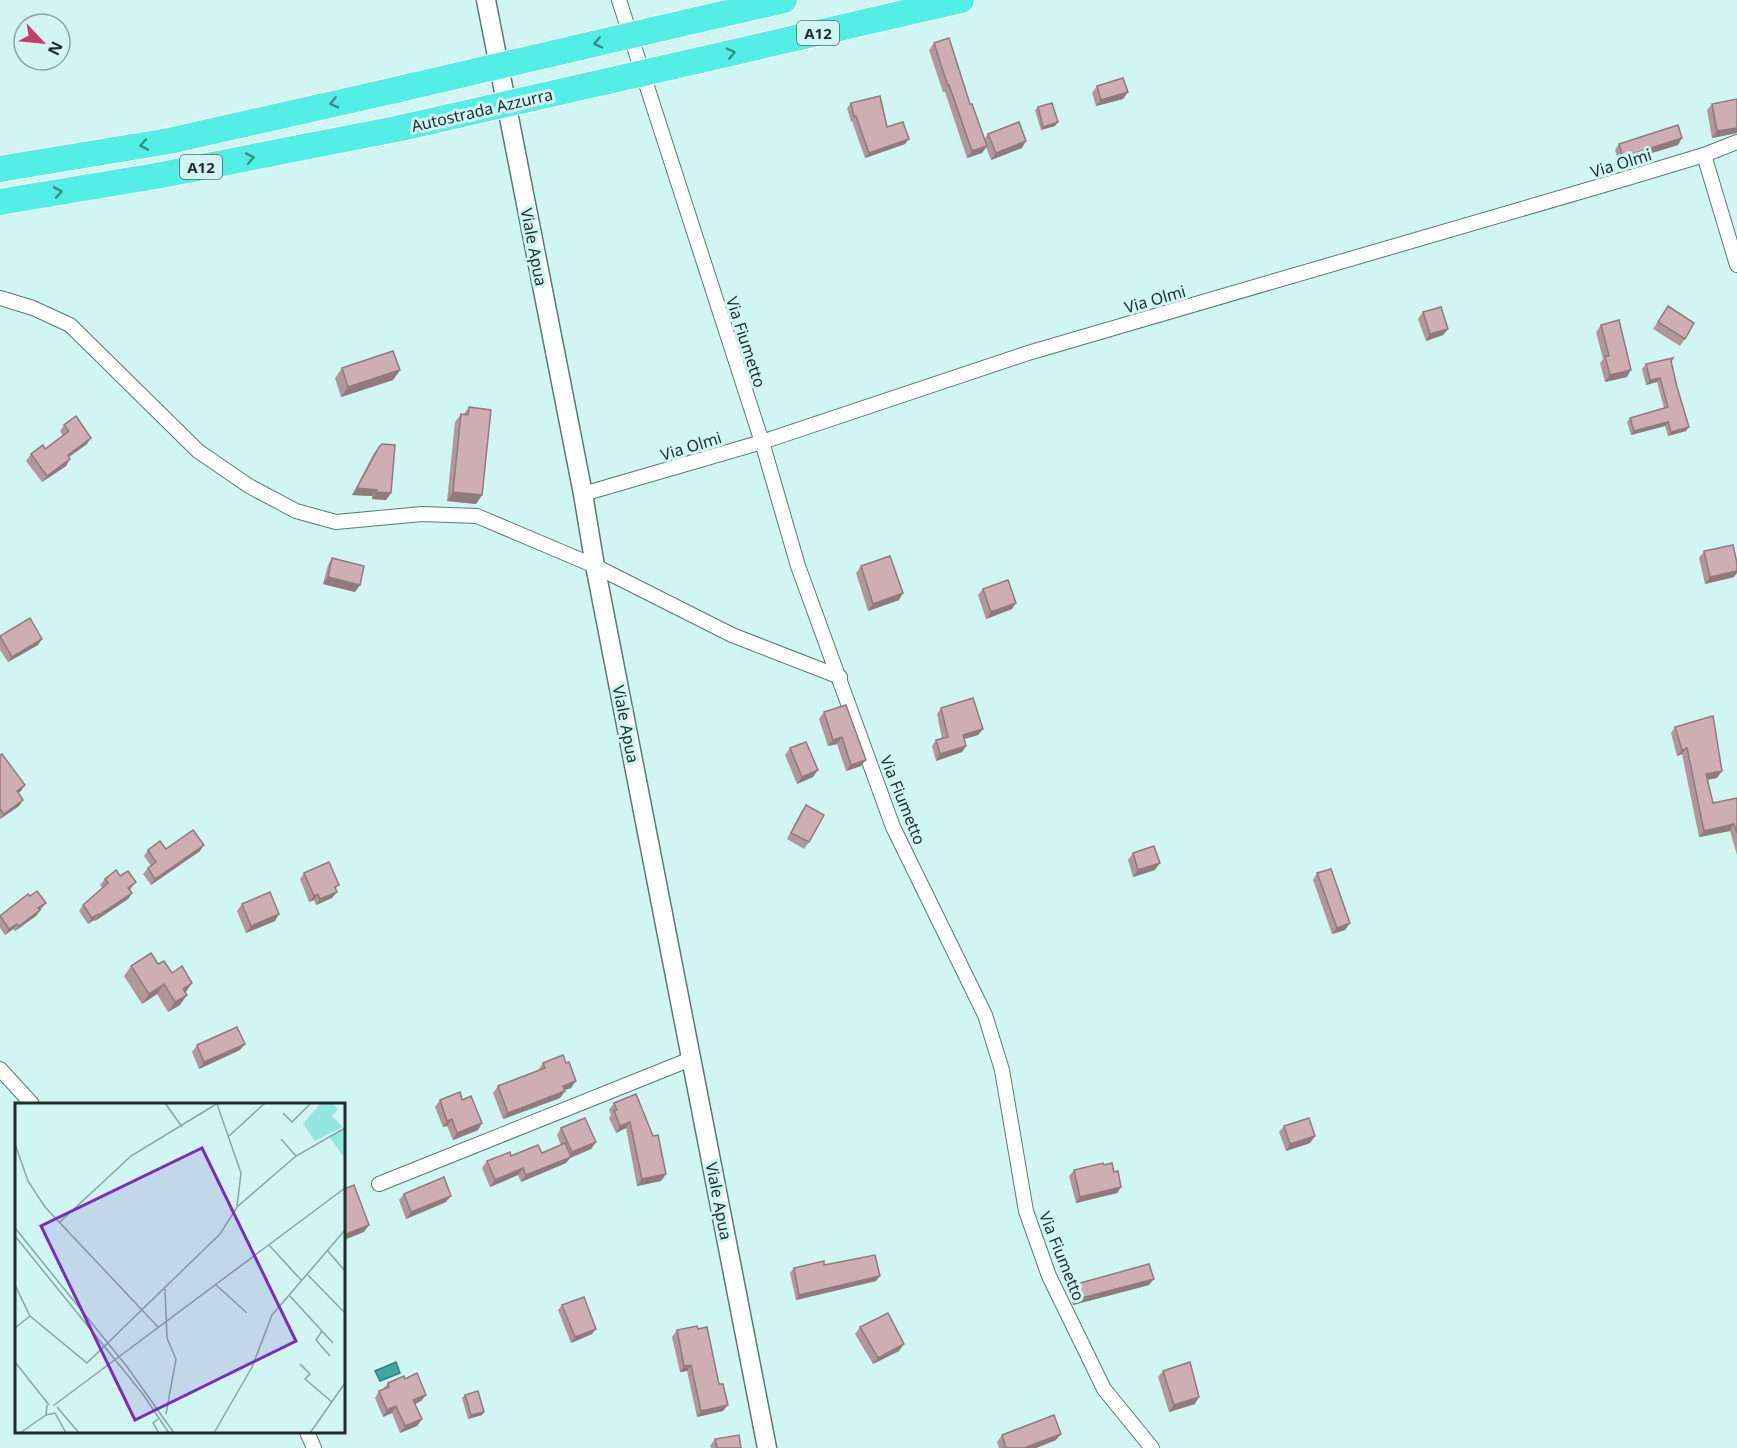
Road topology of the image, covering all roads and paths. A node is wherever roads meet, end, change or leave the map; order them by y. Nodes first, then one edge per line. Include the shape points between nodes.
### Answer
1 (486, 0) edge
2 (619, 0) edge
3 (784, 0) edge
4 (961, 0) edge
5 (1737, 142) edge
6 (1704, 155) junction
7 (0, 169) edge
8 (0, 202) edge
9 (1737, 265) edge
10 (0, 298) edge
11 (762, 442) junction
12 (583, 494) junction
13 (595, 566) junction
14 (840, 677) junction
15 (691, 1059) junction
16 (0, 1069) edge
17 (31, 1103) edge
18 (379, 1184) dead end
19 (308, 1433) edge
20 (314, 1448) edge
21 (767, 1448) edge
22 (1152, 1448) edge

1 - 12 street, Viale Apua
2 - 11 street, Via Fiumetto
3 -> 7 highway, A12, bridge via 170,141
8 -> 4 highway, Autostrada Azzurra / A12, bridge via 401,128
5 - 6 street, Via Olmi
6 - 9 street
6 - 11 street, Via Olmi via 1028,353
10 - 13 street via 70,325 198,451 249,486 296,511 336,522 422,514 477,516
11 - 12 street, Via Olmi
11 - 14 street, Via Fiumetto via 798,566
12 - 13 street, Viale Apua
13 - 14 street via 732,635
13 - 15 street, Viale Apua
14 - 22 street, Via Fiumetto via 893,827 986,1015 1002,1070 1026,1211 1049,1276 1104,1389
15 - 18 street
15 - 21 street, Viale Apua
16 - 17 street
19 - 20 street

